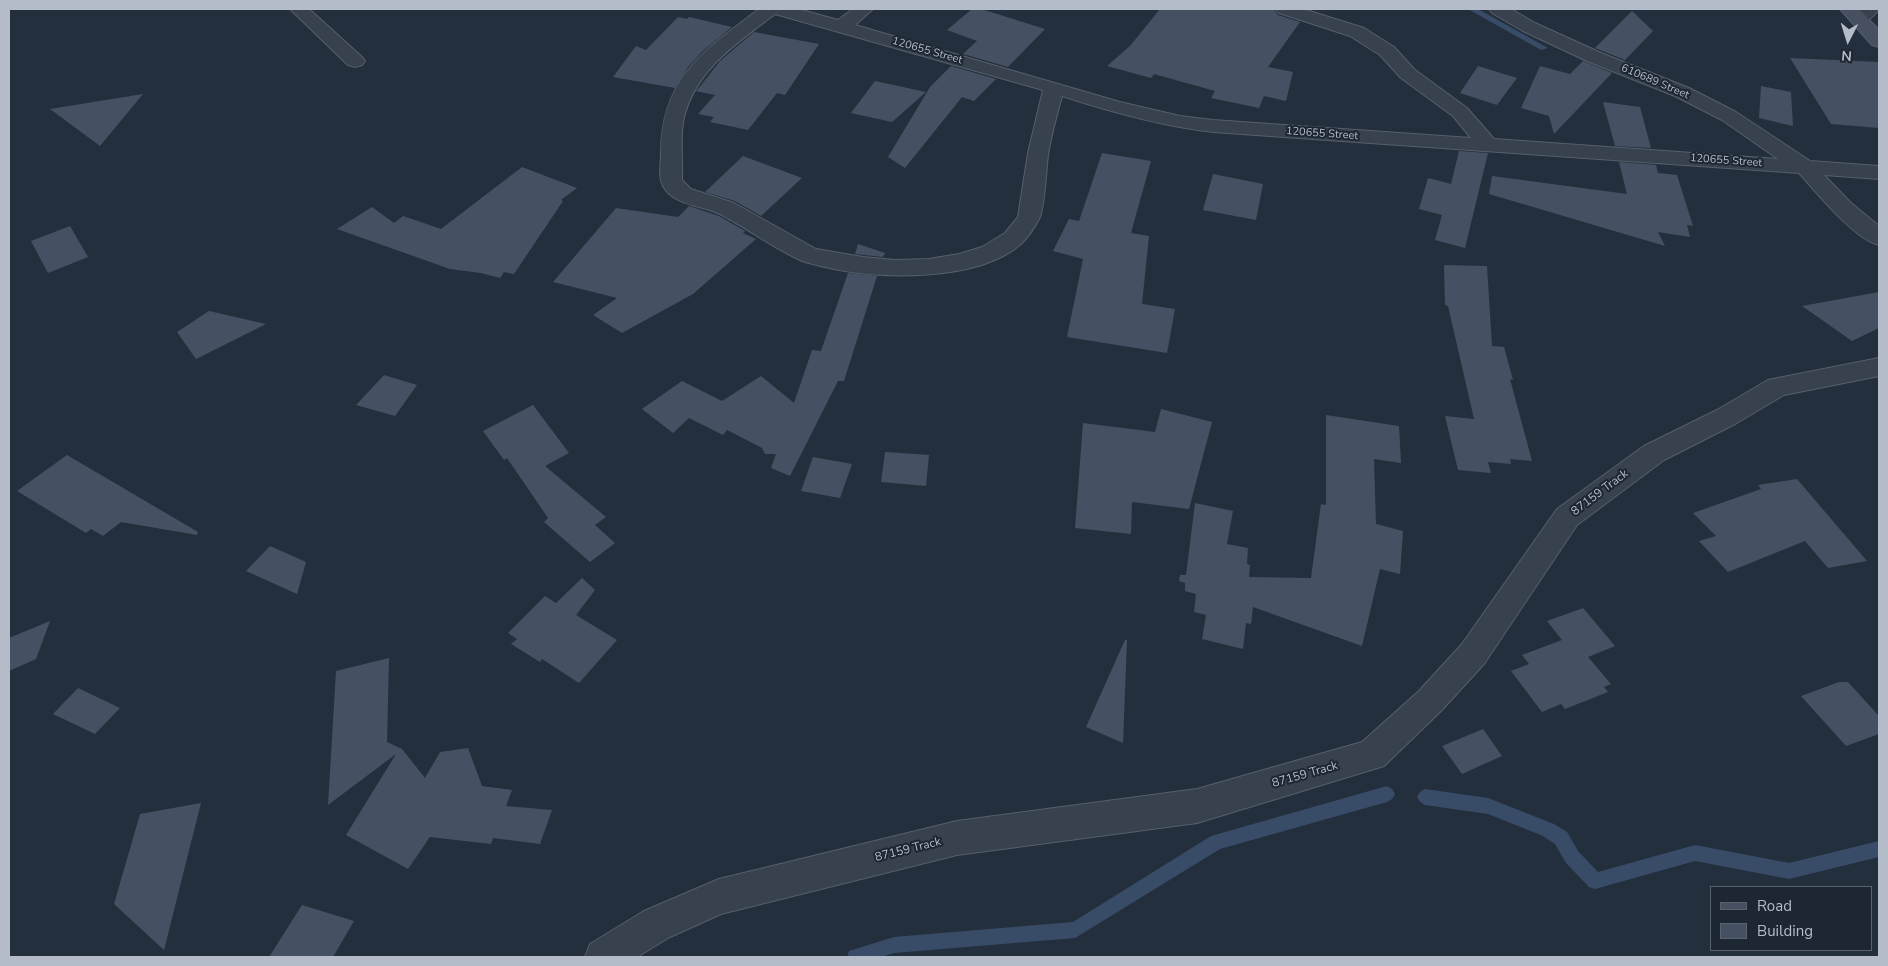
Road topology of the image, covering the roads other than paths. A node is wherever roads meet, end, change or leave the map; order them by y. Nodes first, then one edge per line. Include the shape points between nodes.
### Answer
1 (299, 9) edge
2 (770, 9) edge
3 (779, 9) edge
4 (864, 9) edge
5 (1285, 9) edge
6 (1498, 9) edge
7 (1859, 12) edge
8 (840, 27) junction
9 (1879, 41) edge
10 (355, 61) dead end
11 (1054, 87) junction
12 (1488, 144) junction
13 (1805, 167) junction
14 (1879, 172) edge
15 (1879, 238) edge
16 (1879, 367) edge
17 (603, 957) edge

1 - 10 street
2 - 11 street via 710,56 688,83 676,107 673,124 672,180 675,188 683,194 726,208 820,259 881,267 930,267 967,261 1012,240 1029,218 1038,153
3 - 8 street, 120655 Street
4 - 8 street
5 - 12 street via 1357,32 1387,51 1408,74 1460,112
6 - 13 street, 610689 Street via 1594,57 1698,100 1729,116
7 - 9 main road
8 - 11 street, 120655 Street
11 - 12 street, 120655 Street via 1180,122
12 - 13 street, 120655 Street
13 - 14 street, 120655 Street
13 - 15 street via 1843,208
16 - 17 street, 87159 Track via 1777,387 1654,453 1567,517 1473,654 1430,701 1372,755 1197,806 957,838 719,897 657,924

